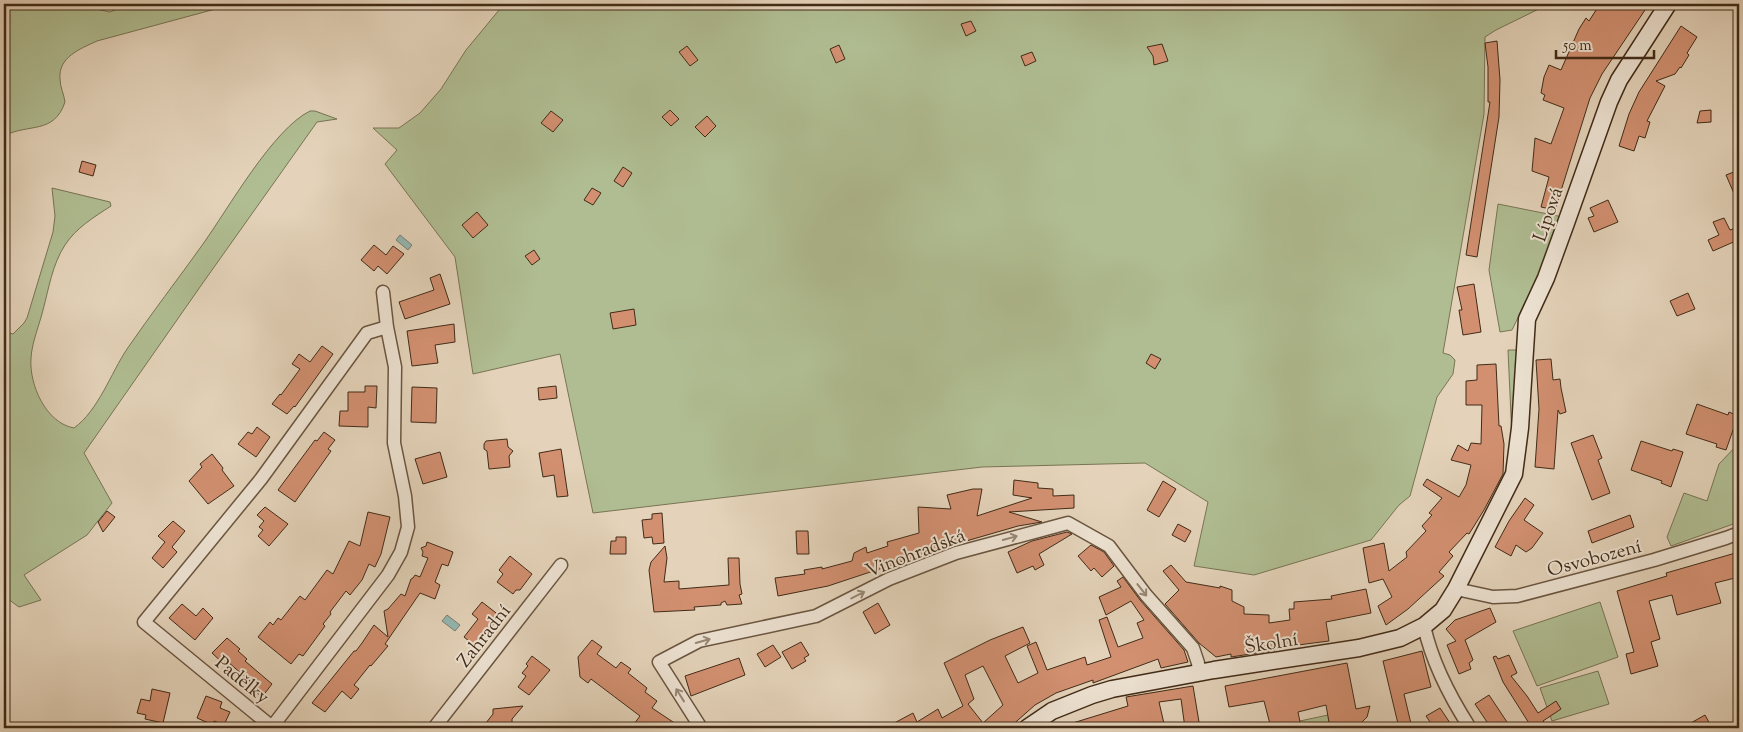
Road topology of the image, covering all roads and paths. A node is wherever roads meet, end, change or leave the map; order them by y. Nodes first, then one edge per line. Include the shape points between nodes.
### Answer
1 (1668, 4) edge
2 (383, 292) dead end
3 (387, 327) junction
4 (1739, 533) edge
5 (1481, 541) joint
6 (561, 565) dead end
7 (1456, 589) junction
8 (1424, 626) junction
9 (1199, 673) junction
10 (278, 727) edge
11 (434, 728) edge
12 (701, 728) edge
13 (1027, 728) edge
14 (1470, 728) edge

1 - 5 street, Lípová via 1608,102 1546,278 1527,319 1514,474
2 - 3 street, Padělky
3 - 10 street, Padělky via 395,367 394,443 408,527 401,552 388,575
3 - 10 street, Padělky via 367,333 261,479 144,622
4 - 7 street, Osvobození via 1654,560 1517,596 1493,597
5 - 7 street, Školní
6 - 11 street, Zahradní
7 - 8 street, Školní via 1443,610
8 - 9 street, Školní via 1400,638 1364,648
8 - 14 street via 1428,645 1453,701
12 -> 9 street, Vinohradská via 659,662 699,641 816,616 889,579 956,553 1068,523 1109,546 1146,595 1193,648
9 - 13 street, Školní via 1092,695 1052,711

